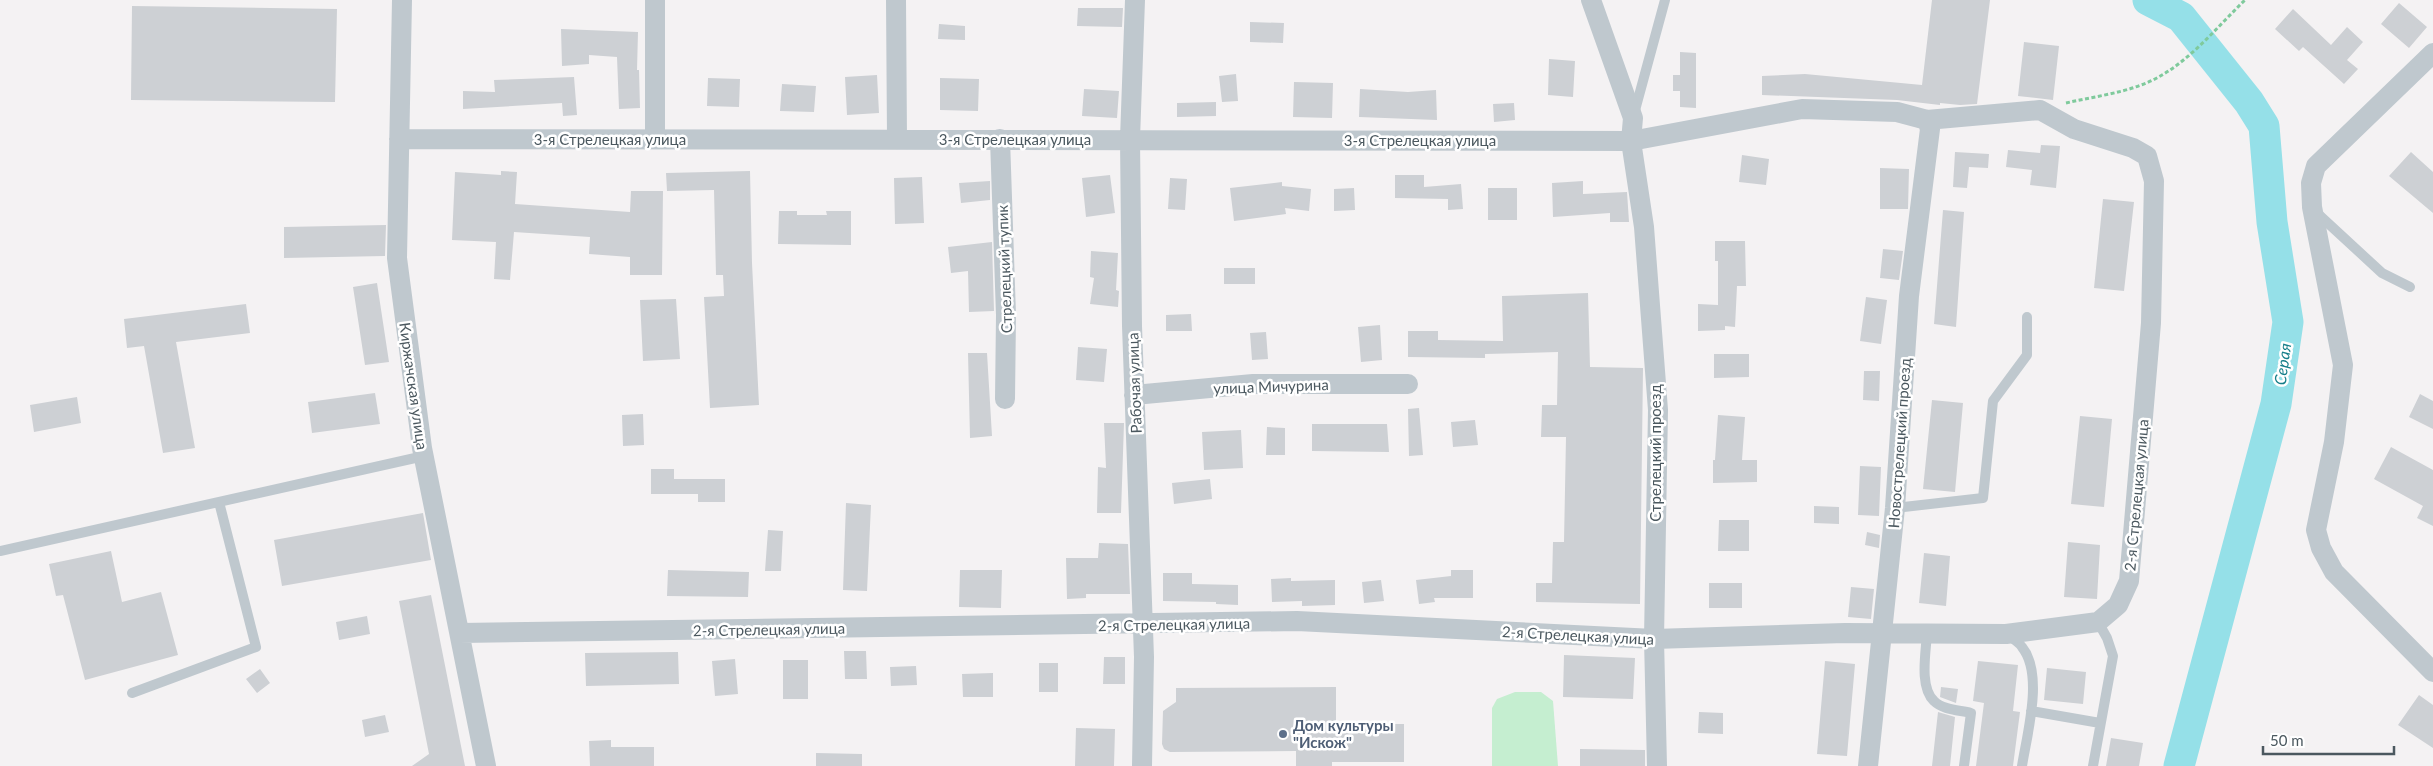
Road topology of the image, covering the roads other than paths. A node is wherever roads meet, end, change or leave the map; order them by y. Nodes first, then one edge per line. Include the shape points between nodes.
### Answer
1 (402, 0) edge
2 (655, 0) edge
3 (896, 0) edge
4 (1135, 0) edge
5 (1591, 0) edge
6 (1665, 0) edge
7 (2433, 53) edge
8 (2040, 110) joint
9 (1633, 118) junction
10 (1928, 120) junction
11 (896, 138) junction
12 (1000, 138) junction
13 (399, 139) junction
14 (655, 139) junction
15 (1130, 139) junction
16 (1632, 140) junction
17 (2312, 207) junction
18 (2410, 287) dead end
19 (2027, 317) dead end
20 (1408, 384) dead end
21 (1134, 395) junction
22 (1005, 399) dead end
23 (424, 456) junction
24 (218, 502) junction
25 (1896, 508) junction
26 (0, 551) edge
27 (2098, 622) junction
28 (1143, 625) junction
29 (460, 633) junction
30 (1884, 633) junction
31 (1927, 633) junction
32 (2006, 634) junction
33 (1654, 639) junction
34 (2433, 672) edge
35 (132, 692) dead end
36 (2031, 711) junction
37 (2100, 723) junction
38 (486, 766) edge
39 (1142, 766) edge
40 (1657, 766) edge
41 (1868, 766) edge
42 (1964, 766) edge
43 (2022, 766) edge
44 (2093, 766) edge

1 - 13 street, Киржачская улица
2 - 14 street
3 - 11 street
4 - 15 street, Рабочая улица
5 - 9 street
6 - 9 lane
7 - 17 street via 2316,166 2310,183
8 - 10 street, 3-я Стрелецкая улица
8 - 27 street, 2-я Стрелецкая улица via 2074,129 2133,148 2146,156 2154,181 2150,323 2129,581 2118,605
9 - 16 street, Стрелецкий проезд
10 - 16 street, 3-я Стрелецкая улица via 1897,112 1802,109
10 - 25 street, Новострелецкий проезд via 1930,129 1909,296
11 - 12 street, 3-я Стрелецкая улица
11 - 14 street, 3-я Стрелецкая улица
12 - 15 street, 3-я Стрелецкая улица
12 - 22 street, Стрелецкий тупик via 1006,315
13 - 14 street, 3-я Стрелецкая улица
13 - 23 street, Киржачская улица via 397,258
15 - 16 street, 3-я Стрелецкая улица
15 - 21 street, Рабочая улица
16 - 33 street, Стрелецкий проезд via 1644,227 1658,410
17 - 18 lane via 2323,221 2382,273
17 - 34 street via 2343,366 2334,442 2316,530 2334,572
19 - 25 lane via 2027,355 1993,401 1983,498
20 - 21 street, улица Мичурина via 1253,384
21 - 28 street, Рабочая улица
23 - 24 lane
23 - 29 street, Киржачская улица
24 - 26 lane
24 - 35 lane via 256,647
25 - 30 street, Новострелецкий проезд
27 - 32 street, 2-я Стрелецкая улица
27 - 37 lane via 2113,656
28 - 29 street, 2-я Стрелецкая улица
28 - 33 street, 2-я Стрелецкая улица via 1297,621
28 - 39 street, Рабочая улица
29 - 38 street, Киржачская улица
30 - 31 street, 2-я Стрелецкая улица
30 - 33 street, 2-я Стрелецкая улица
30 - 41 street, Новострелецкий проезд
31 - 32 street, 2-я Стрелецкая улица
31 - 42 lane via 1927,690 1934,701 1946,708 1971,713
32 - 36 lane via 2022,647 2032,669
33 - 40 street, Стрелецкий проезд
36 - 37 lane
36 - 43 lane
37 - 44 lane

